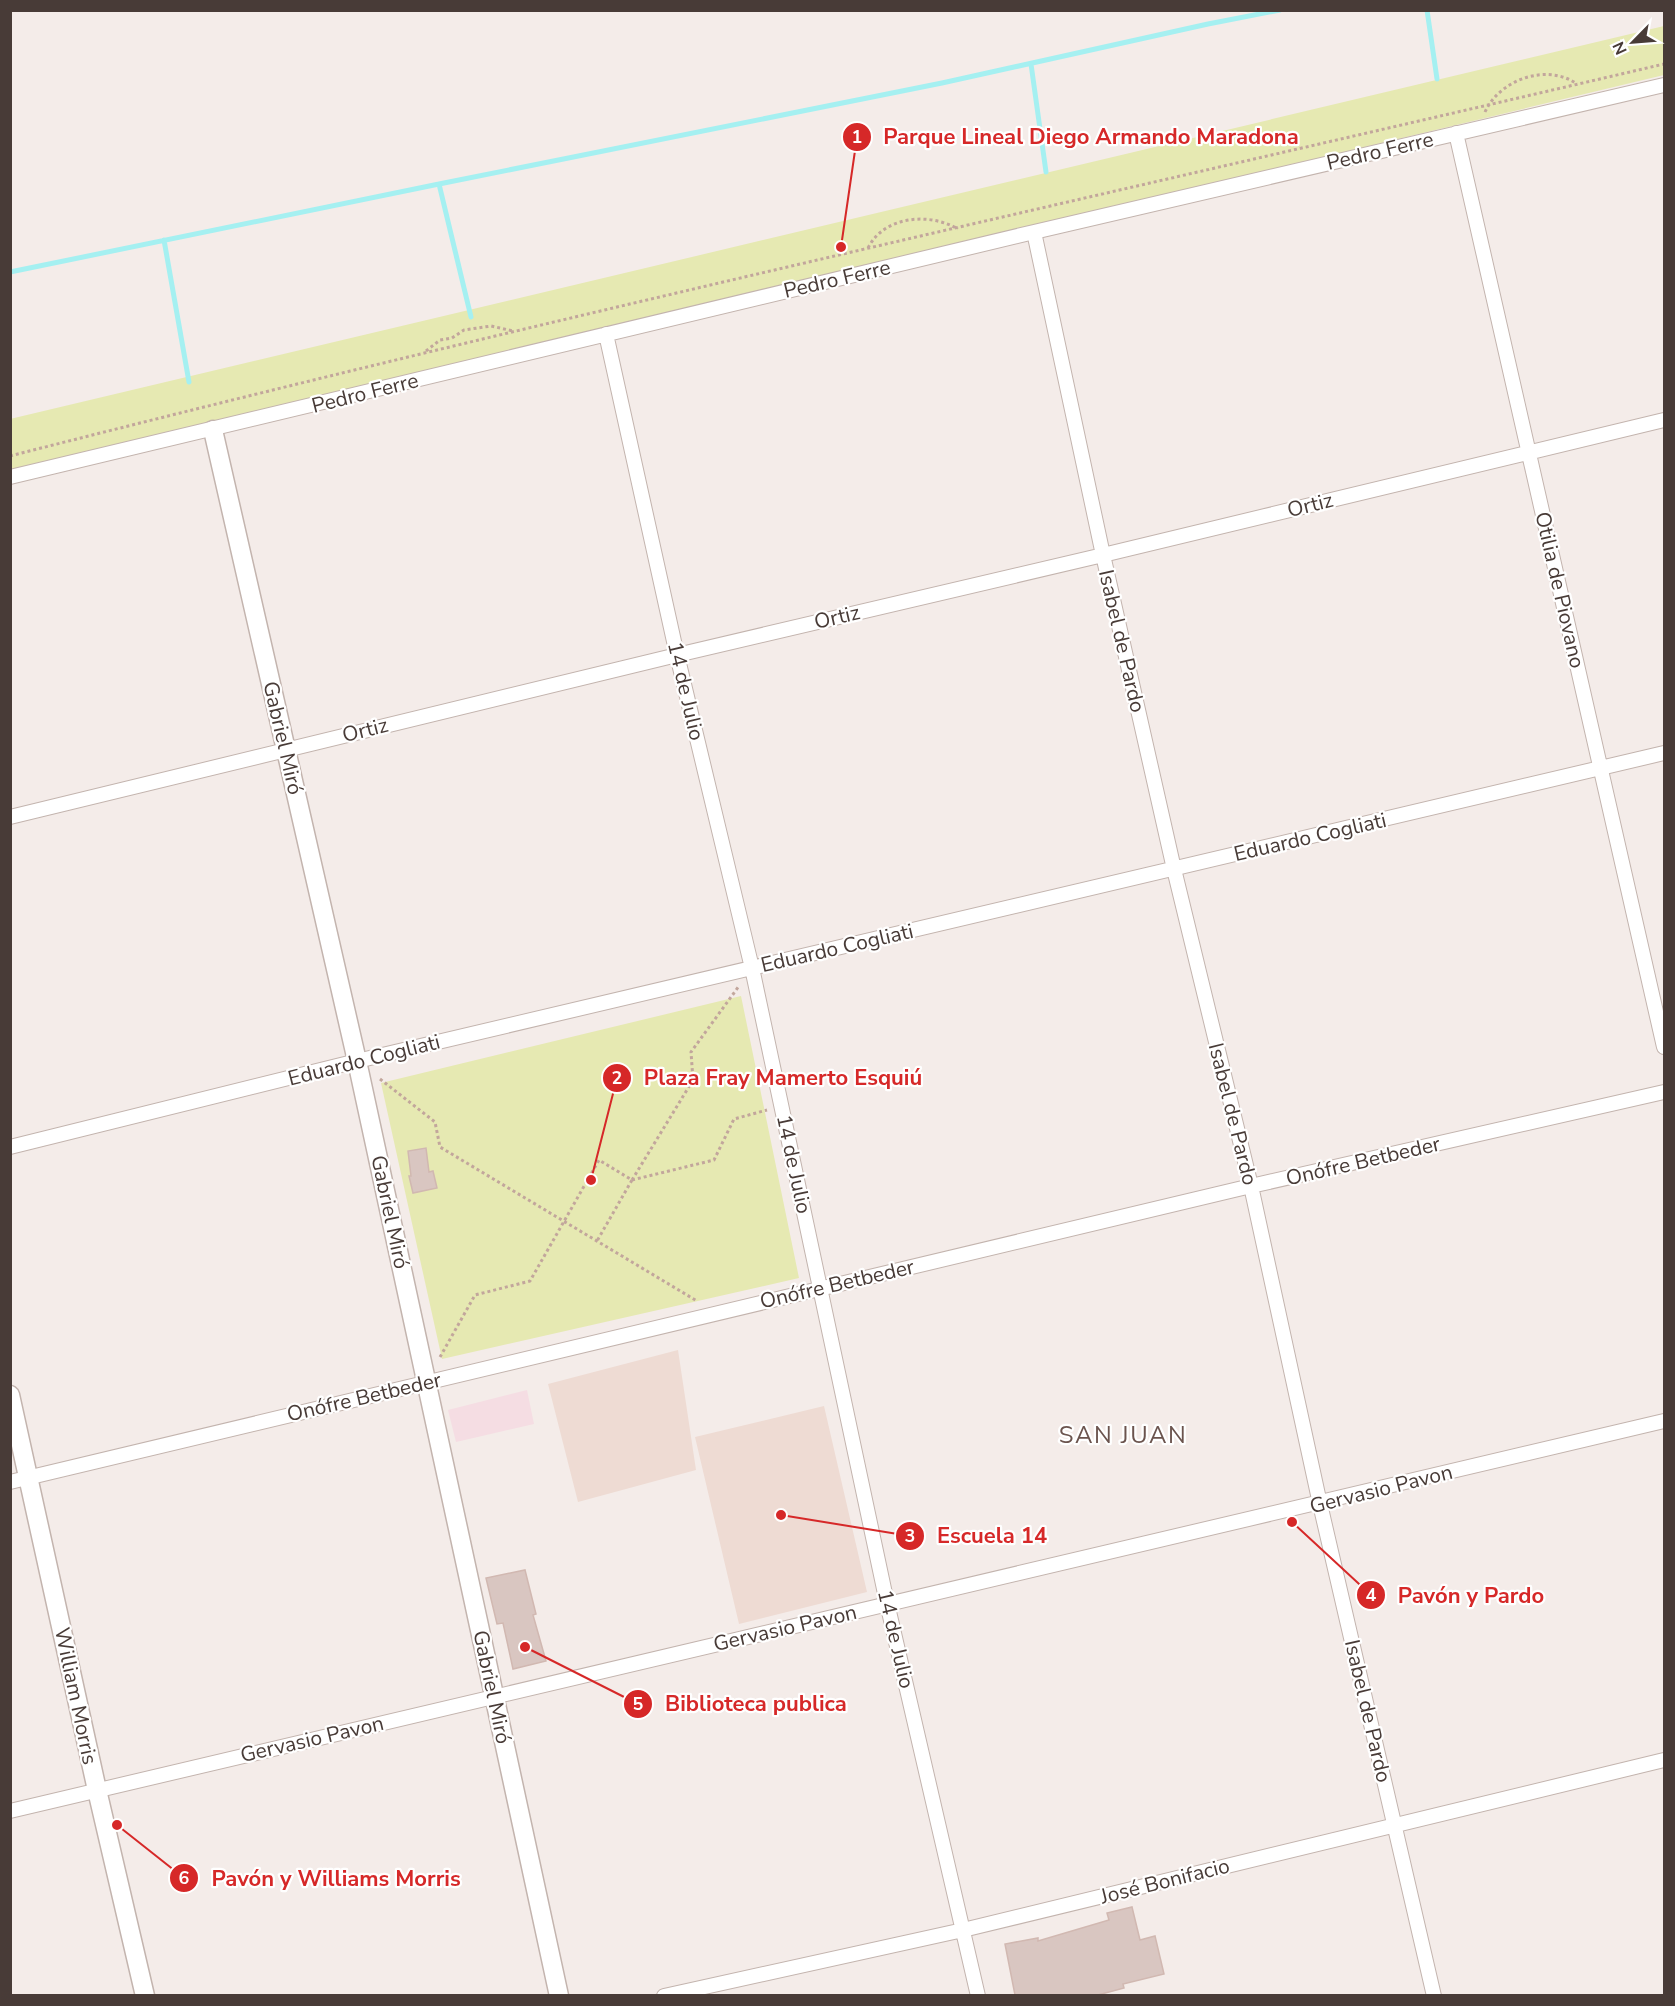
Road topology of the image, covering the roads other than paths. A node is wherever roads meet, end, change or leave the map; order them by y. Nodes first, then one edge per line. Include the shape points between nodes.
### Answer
1 (1665, 85) edge
2 (1456, 133) junction
3 (1034, 232) junction
4 (606, 334) junction
5 (1665, 420) edge
6 (213, 430) junction
7 (1529, 452) junction
8 (10, 477) edge
9 (1103, 555) junction
10 (677, 655) junction
11 (286, 749) junction
12 (1665, 753) edge
13 (1601, 768) junction
14 (10, 817) edge
15 (1174, 869) junction
16 (752, 968) junction
17 (1665, 1047) edge
18 (357, 1061) junction
19 (1665, 1092) edge
20 (10, 1147) edge
21 (1251, 1186) junction
22 (820, 1288) junction
23 (426, 1383) junction
24 (10, 1395) edge
25 (1665, 1421) edge
26 (29, 1477) junction
27 (10, 1482) edge
28 (1320, 1504) junction
29 (887, 1604) junction
30 (494, 1696) junction
31 (1665, 1760) edge
32 (97, 1790) junction
33 (10, 1811) edge
34 (1394, 1826) junction
35 (963, 1930) junction
36 (145, 1995) edge
37 (559, 1995) edge
38 (664, 1995) edge
39 (978, 1995) edge
40 (1434, 1995) edge

1 - 2 street, Pedro Ferre
2 - 3 street, Pedro Ferre
2 - 7 street, Otilia de Piovano
3 - 4 street, Pedro Ferre
3 - 9 street, Isabel de Pardo
4 - 6 street, Pedro Ferre
4 - 10 street, 14 de Julio
5 - 7 street, Ortiz
6 - 8 street, Pedro Ferre
6 - 11 street, Gabriel Miró
7 - 9 street, Ortiz
7 - 13 street, Otilia de Piovano
9 - 10 street, Ortiz
9 - 15 street, Isabel de Pardo
10 - 11 street, Ortiz
10 - 16 street, 14 de Julio
11 - 14 street, Ortiz
11 - 18 street, Gabriel Miró
12 - 13 street, Eduardo Cogliati
13 - 15 street, Eduardo Cogliati
13 - 17 street, Otilia de Piovano
15 - 16 street, Eduardo Cogliati
15 - 21 street, Isabel de Pardo
16 - 18 street, Eduardo Cogliati
16 - 22 street, 14 de Julio
18 - 20 street, Eduardo Cogliati
18 - 23 street, Gabriel Miró
19 - 21 street, Onófre Betbeder
21 - 22 street, Onófre Betbeder
21 - 28 street, Isabel de Pardo
22 - 23 street, Onófre Betbeder
22 - 29 street, 14 de Julio
23 - 26 street, Onófre Betbeder
23 - 30 street, Gabriel Miró
24 - 26 street, William Morris
25 - 28 street, Gervasio Pavon
26 - 27 street, Onófre Betbeder
26 - 32 street, William Morris
28 - 29 street, Gervasio Pavon
28 - 34 street, Isabel de Pardo
29 - 30 street, Gervasio Pavon
29 - 35 street, 14 de Julio
30 - 32 street, Gervasio Pavon
30 - 37 street, Gabriel Miró
31 - 34 street, José Bonifacio
32 - 33 street, Gervasio Pavon
32 - 36 street, William Morris
34 - 35 street, José Bonifacio
34 - 40 street, Isabel de Pardo
35 - 38 street, José Bonifacio
35 - 39 street, 14 de Julio

